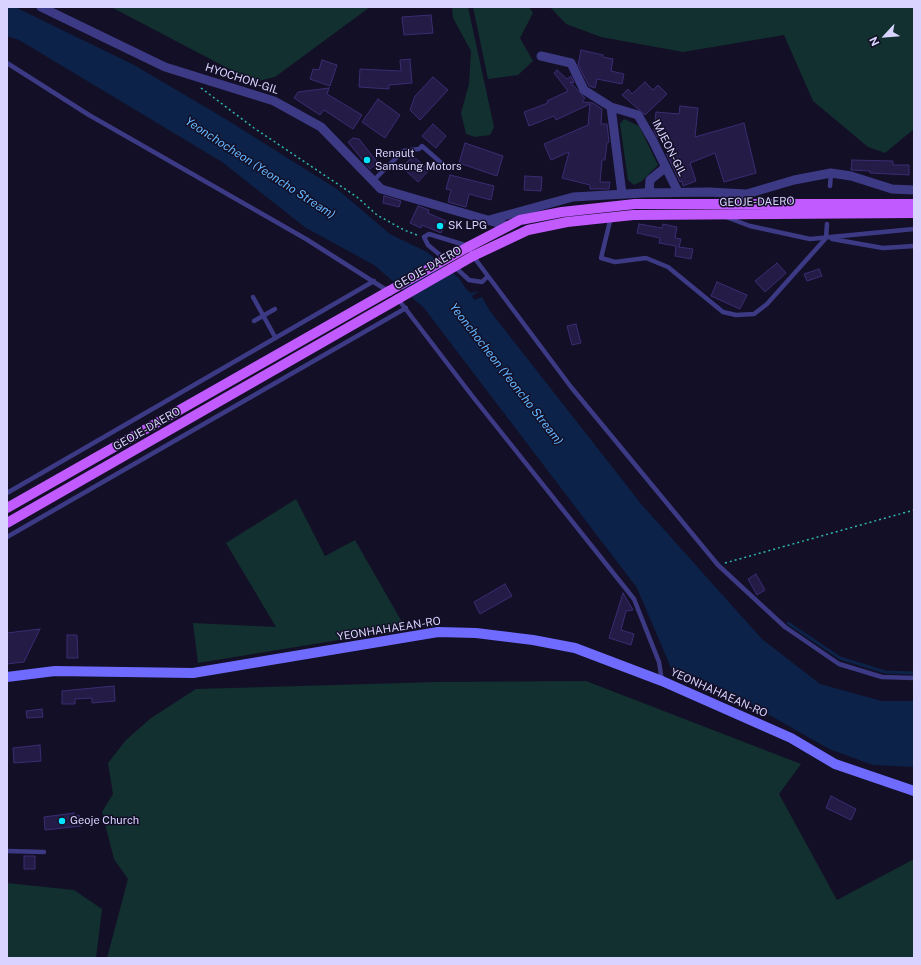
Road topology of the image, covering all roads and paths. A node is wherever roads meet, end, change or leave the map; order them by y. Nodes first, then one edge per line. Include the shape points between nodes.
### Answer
1 (41, 7) edge
2 (541, 56) dead end
3 (7, 63) edge
4 (201, 88) dead end
5 (611, 107) junction
6 (666, 167) junction
7 (447, 168) dead end
8 (831, 173) junction
9 (373, 181) junction
10 (830, 186) dead end
11 (914, 190) edge
12 (678, 192) junction
13 (649, 193) junction
14 (622, 194) junction
15 (745, 194) junction
16 (914, 204) edge
17 (718, 210) junction
18 (914, 213) edge
19 (611, 217) junction
20 (488, 220) junction
21 (827, 224) dead end
22 (508, 226) junction
23 (914, 229) edge
24 (424, 237) junction
25 (826, 238) junction
26 (914, 246) edge
27 (468, 247) junction
28 (473, 256) junction
29 (488, 276) junction
30 (374, 281) junction
31 (389, 291) junction
32 (253, 297) dead end
33 (398, 299) junction
34 (406, 308) junction
35 (275, 309) dead end
36 (263, 315) junction
37 (254, 321) dead end
38 (275, 337) junction
39 (7, 493) edge
40 (7, 508) edge
41 (914, 510) edge
42 (7, 523) edge
43 (7, 537) edge
44 (718, 565) junction
45 (7, 677) edge
46 (914, 678) edge
47 (662, 681) junction
48 (914, 791) edge
49 (7, 851) edge
50 (44, 852) dead end

1 - 9 street, HYOCHON-GIL via 165,67 274,101 321,127
2 - 5 street, IMJEON-GIL via 571,63 584,90
3 - 30 lane via 89,115
4 - 24 path via 254,128 357,197 377,215 404,230
5 - 6 street, IMJEON-GIL via 638,115
5 - 14 street
6 - 12 street, IMJEON-GIL
6 - 13 street via 650,180
7 - 9 lane via 422,146 419,149 403,151
8 - 10 lane
8 - 11 street via 851,176 892,189
8 - 15 street
9 - 20 street, HYOCHON-GIL via 381,190
12 - 13 street
12 - 15 street
13 - 14 street
14 - 20 street via 573,197
15 - 17 street
16 - 17 main road, GEOJE-DAERO
17 - 18 main road, GEOJE-DAERO
17 - 19 main road, GEOJE-DAERO
17 - 22 main road, GEOJE-DAERO via 635,204 562,212 520,220
17 - 25 lane via 750,226 810,239
19 - 25 lane via 601,258 615,262 646,258 668,267 723,312 736,315 754,314 767,304
19 - 28 main road, GEOJE-DAERO via 528,230
20 - 22 street, HYOCHON-GIL
21 - 25 lane
22 - 27 main road, GEOJE-DAERO
23 - 25 lane
24 - 27 lane via 429,234
24 - 29 lane via 428,245 468,280 482,282
25 - 26 lane via 883,248
27 - 31 main road, GEOJE-DAERO, bridge
28 - 29 lane
28 - 33 main road, GEOJE-DAERO, bridge
29 - 44 lane via 571,387
30 - 31 lane
30 - 38 lane
31 - 40 main road, GEOJE-DAERO
32 - 36 lane
33 - 34 lane
33 - 42 main road, GEOJE-DAERO
34 - 43 lane
34 - 47 lane via 473,397 634,599 659,662
35 - 36 lane
36 - 37 lane
36 - 38 lane
38 - 39 lane
41 - 44 path
44 - 46 lane via 785,627 839,664 882,677
45 - 47 street, YEONHAHAEAN-RO via 55,671 193,673 438,632 476,633 575,648
47 - 48 street, YEONHAHAEAN-RO via 791,738 835,764
49 - 50 lane

